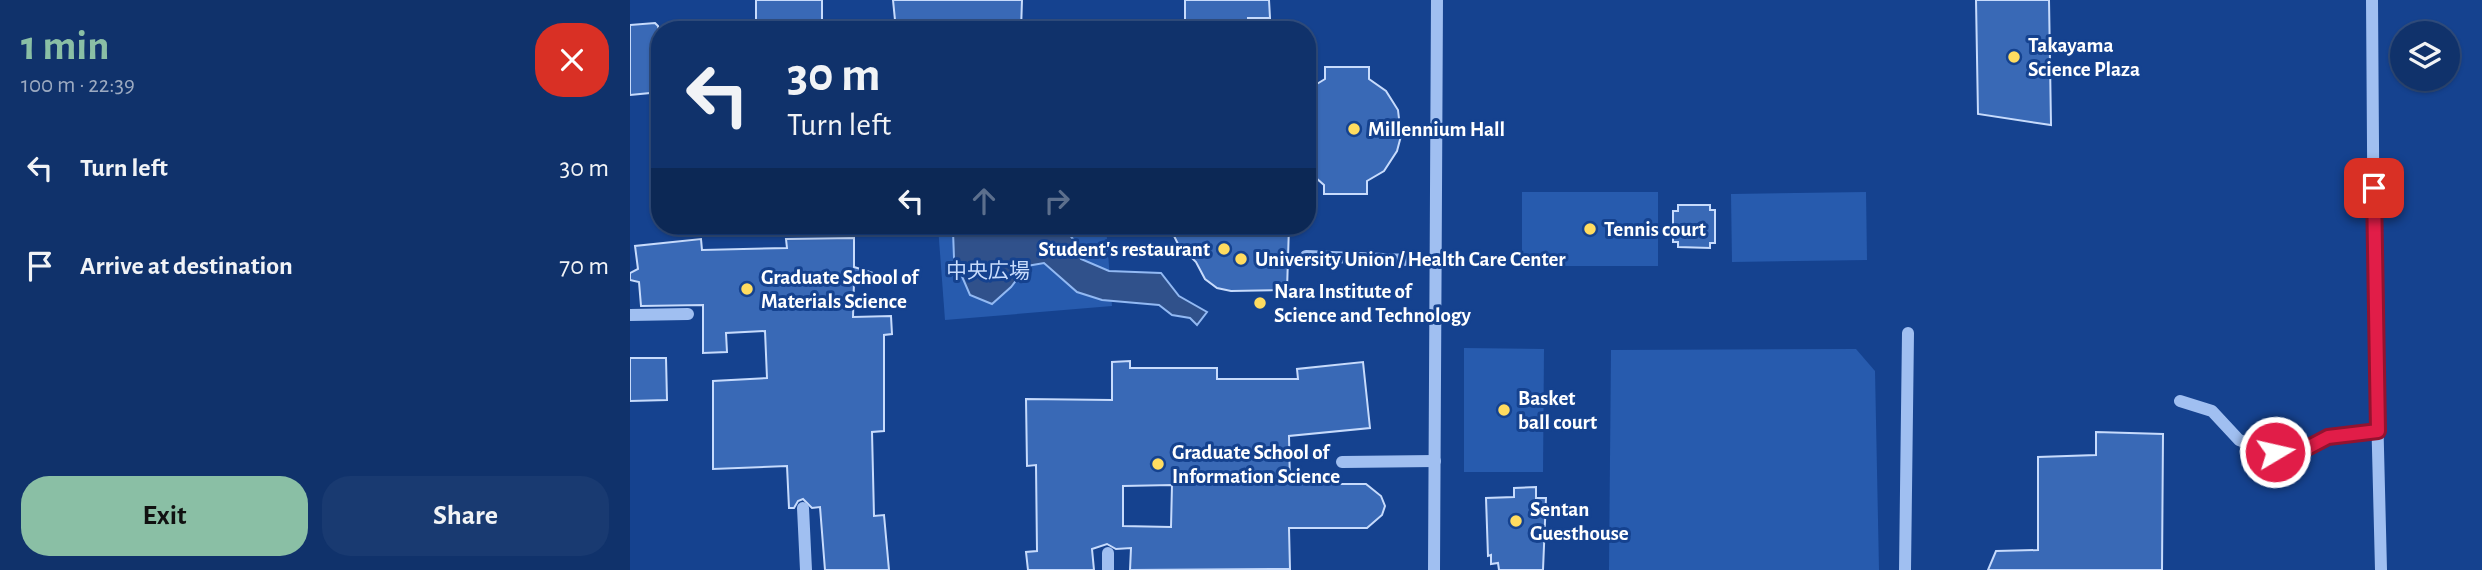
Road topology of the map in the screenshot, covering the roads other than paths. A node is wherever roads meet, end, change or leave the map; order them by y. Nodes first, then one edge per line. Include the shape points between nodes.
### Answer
1 (1437, 0) edge
2 (2372, 0) edge
3 (1307, 256) dead end
4 (1435, 261) junction
5 (688, 314) dead end
6 (630, 315) edge
7 (1908, 333) dead end
8 (2180, 401) dead end
9 (2378, 431) junction
10 (1434, 461) junction
11 (1342, 462) dead end
12 (803, 508) dead end
13 (1108, 553) dead end
14 (806, 570) edge
15 (1108, 570) edge
16 (1434, 570) edge
17 (1905, 570) edge
18 (2381, 570) edge

1 - 4 street
2 - 9 street
3 - 4 street
4 - 10 street
5 - 6 street
7 - 17 street
8 - 9 street via 2212,411 2239,440 2275,452 2309,447 2328,437
9 - 18 street
10 - 11 street
10 - 16 street
12 - 14 street
13 - 15 street

